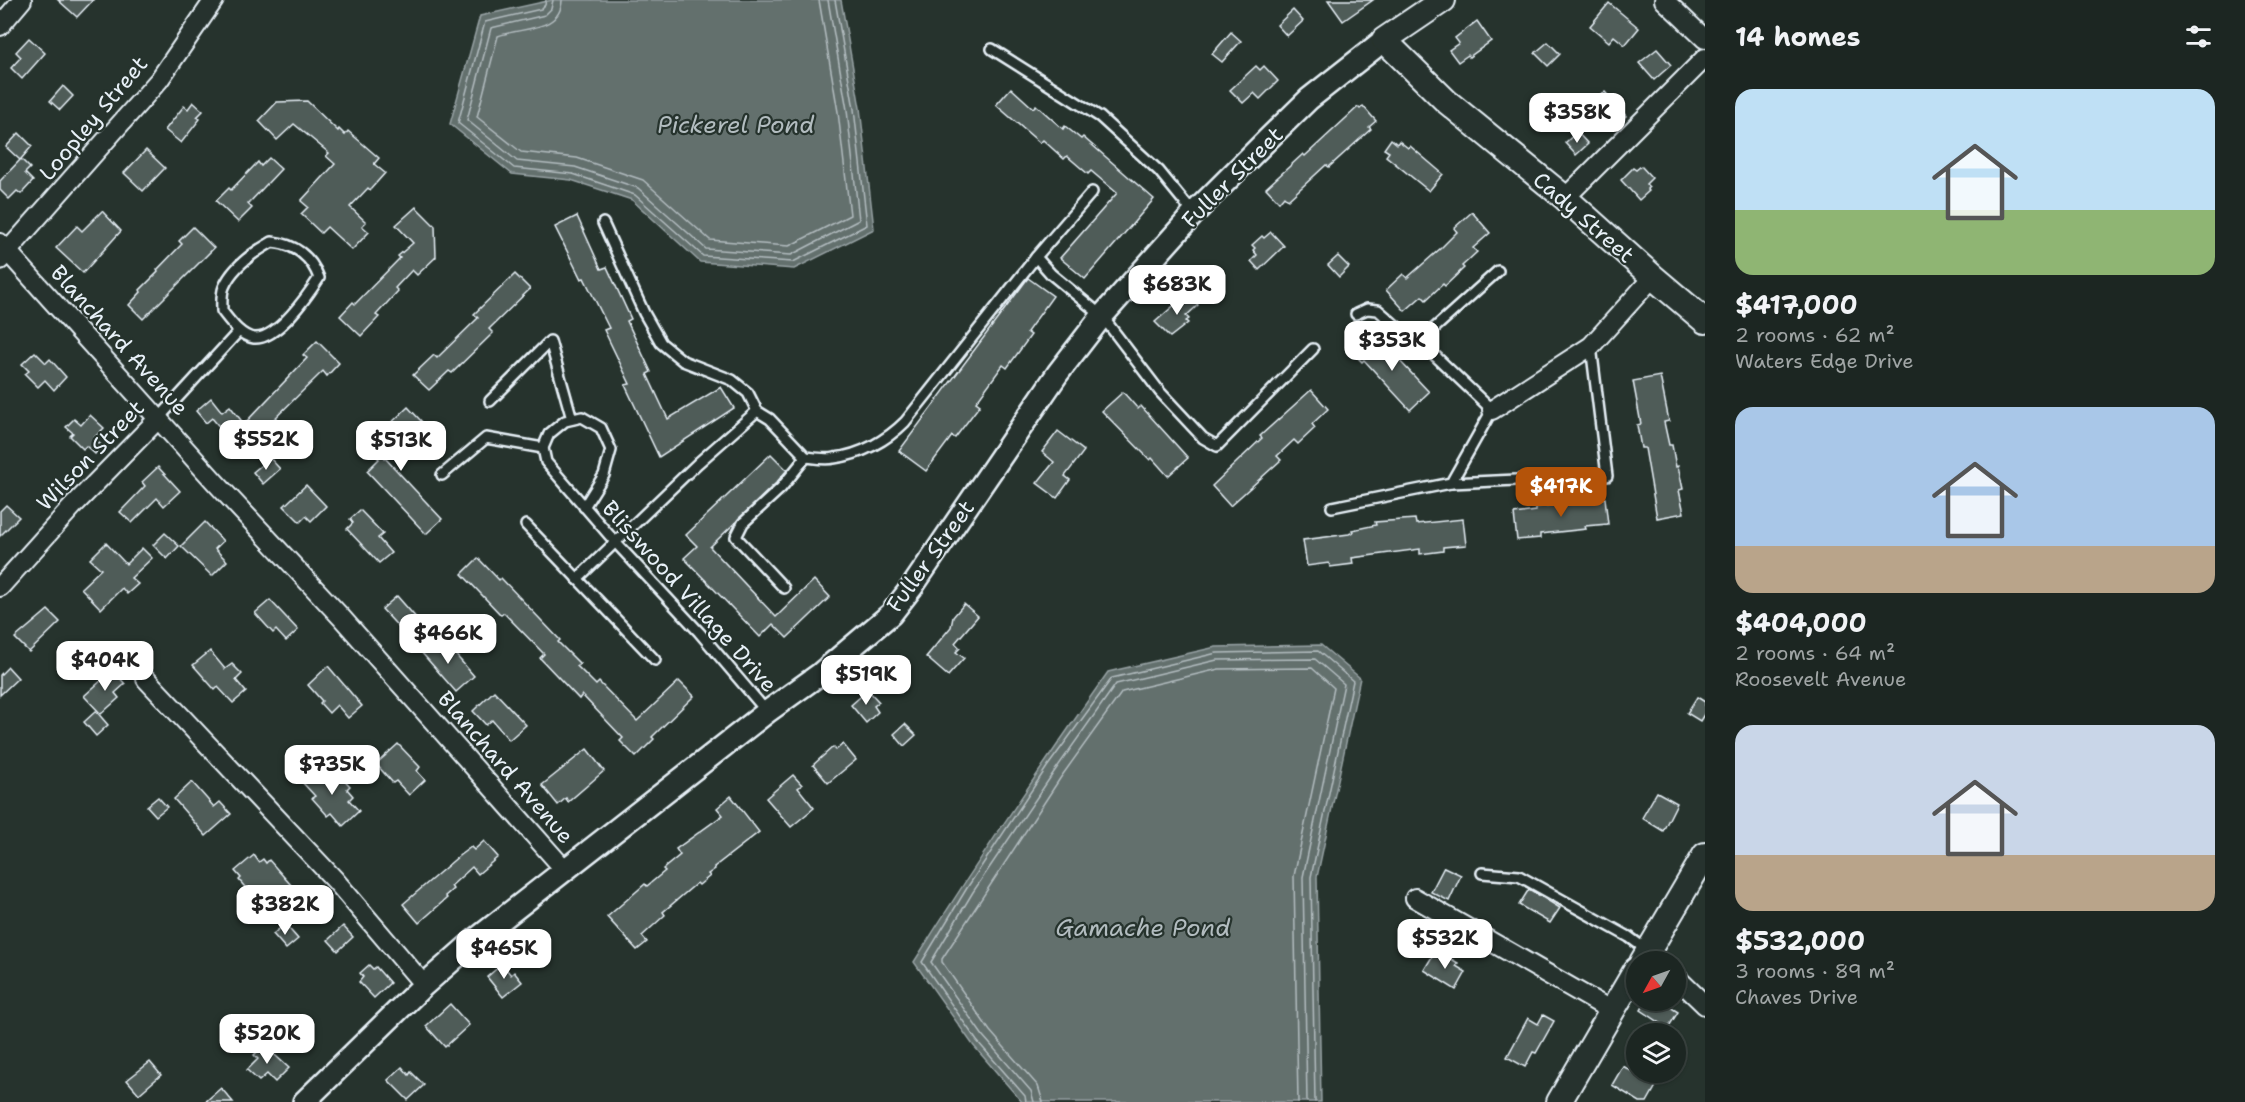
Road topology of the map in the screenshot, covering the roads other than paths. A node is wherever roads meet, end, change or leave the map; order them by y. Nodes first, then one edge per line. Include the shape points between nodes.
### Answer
1 (22, 0) edge
2 (214, 0) edge
3 (1443, 0) edge
4 (1664, 0) edge
5 (0, 26) edge
6 (1705, 39) edge
7 (1384, 40) junction
8 (992, 49) dead end
9 (1705, 58) edge
10 (1092, 192) dead end
11 (1565, 198) junction
12 (1194, 214) junction
13 (603, 224) dead end
14 (3, 251) edge
15 (1036, 257) junction
16 (1498, 271) dead end
17 (1653, 278) junction
18 (1356, 314) dead end
19 (1102, 316) junction
20 (1705, 321) edge
21 (239, 331) junction
22 (1419, 342) junction
23 (1591, 346) junction
24 (1313, 349) dead end
25 (490, 401) dead end
26 (1492, 410) junction
27 (757, 411) junction
28 (159, 418) junction
29 (572, 419) junction
30 (543, 448) junction
31 (806, 458) junction
32 (442, 475) dead end
33 (1451, 483) junction
34 (584, 507) junction
35 (1332, 507) dead end
36 (526, 525) dead end
37 (616, 543) junction
38 (577, 579) junction
39 (0, 587) edge
40 (784, 588) dead end
41 (655, 660) dead end
42 (146, 679) dead end
43 (767, 712) junction
44 (1705, 855) edge
45 (565, 870) junction
46 (1482, 873) dead end
47 (1415, 898) dead end
48 (1639, 951) edge
49 (1652, 951) edge
50 (424, 985) junction
51 (1686, 987) edge
52 (1626, 990) edge
53 (1705, 1005) edge
54 (1612, 1011) junction
55 (304, 1102) edge
56 (1559, 1102) edge

1 - 5 street
2 - 14 street, Loopley Street via 159,80
3 - 7 main road, Fuller Street
4 - 6 street
7 - 11 main road, Cady Street via 1446,101
7 - 12 street, Fuller Street via 1309,99
8 - 12 lane via 1100,117 1159,171
9 - 11 street
10 - 15 lane
11 - 17 main road, Cady Street
12 - 19 street, Fuller Street
13 - 27 lane via 661,343 683,361 732,380 748,393
14 - 28 street, Blanchard Avenue
15 - 19 lane
15 - 31 lane via 892,435 834,459
16 - 22 lane
17 - 20 main road, Cady Street
17 - 23 street
18 - 22 lane via 1378,310
19 - 24 lane via 1160,392 1203,438 1217,446
19 - 43 street, Fuller Street via 891,614 820,674
21 - 21 lane via 254,338 269,335 309,294 319,278 310,261 288,243 272,242 254,252 224,288 222,311
21 - 28 lane, Wilson Street
22 - 26 lane
23 - 26 street
23 - 33 lane via 1607,476
25 - 29 lane via 550,341
26 - 33 lane
27 - 31 lane via 771,419
27 - 37 lane
28 - 39 street, Wilson Street
28 - 45 street, Blanchard Avenue
29 - 30 lane via 549,434
29 - 34 lane, Blisswood Village Drive via 582,417 601,428 611,450 604,475
30 - 32 lane via 486,438
30 - 34 lane, Blisswood Village Drive via 546,462
31 - 40 lane via 743,523 736,537
33 - 35 lane
34 - 37 lane, Blisswood Village Drive
36 - 38 lane
37 - 38 lane
37 - 43 lane, Blisswood Village Drive
38 - 41 lane
42 - 50 street via 335,880
43 - 45 street, Fuller Street
44 - 49 main road
45 - 50 street, Fuller Street
46 - 48 lane via 1519,876 1629,937
47 - 54 street
50 - 55 street, Fuller Street
51 - 53 street
52 - 54 main road
54 - 56 main road

